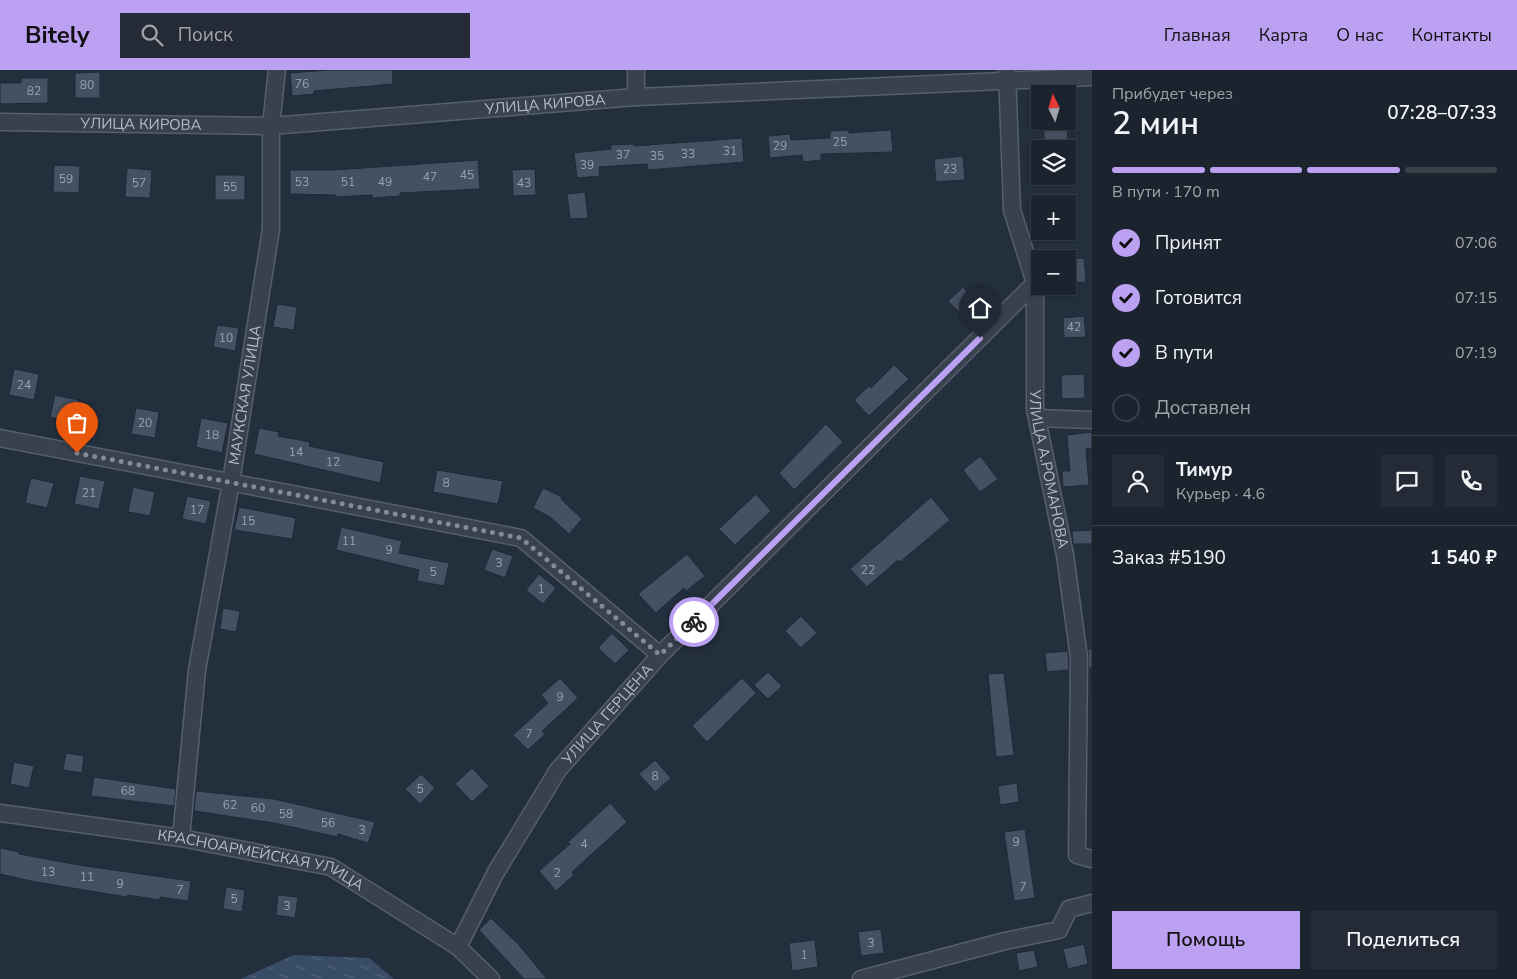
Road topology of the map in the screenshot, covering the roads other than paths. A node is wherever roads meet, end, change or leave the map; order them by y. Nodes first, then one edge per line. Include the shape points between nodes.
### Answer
1 (277, 70) edge
2 (636, 70) edge
3 (1006, 76) edge
4 (1092, 77) edge
5 (636, 97) junction
6 (0, 122) edge
7 (271, 126) junction
8 (1031, 268) edge
9 (1031, 288) edge
10 (1036, 295) edge
11 (1037, 418) junction
12 (1092, 420) edge
13 (0, 438) edge
14 (231, 482) junction
15 (660, 655) junction
16 (0, 813) edge
17 (181, 838) junction
18 (1092, 859) edge
19 (1092, 902) edge
20 (458, 947) junction
21 (491, 979) edge
22 (861, 979) edge

1 - 7 street, МАУКСКАЯ УЛИЦА
2 - 5 street
3 - 4 street, УЛИЦА КИРОВА
3 - 5 street, УЛИЦА КИРОВА
3 - 8 street, УЛИЦА А.РОМАНОВА via 1012,210
5 - 7 street, УЛИЦА КИРОВА
6 - 7 street, УЛИЦА КИРОВА
7 - 14 street, МАУКСКАЯ УЛИЦА via 271,229
9 - 15 street, УЛИЦА ГЕРЦЕНА
10 - 11 street, УЛИЦА А.РОМАНОВА
11 - 12 street
11 - 18 street, УЛИЦА А.РОМАНОВА via 1065,555 1079,658 1077,854
13 - 14 street
14 - 15 street via 521,538
14 - 17 street, МАУКСКАЯ УЛИЦА via 197,670
15 - 20 street, УЛИЦА ГЕРЦЕНА via 558,770 496,872
16 - 17 street, КРАСНОАРМЕЙСКАЯ УЛИЦА
17 - 20 street, КРАСНОАРМЕЙСКАЯ УЛИЦА via 331,867
19 - 22 street via 1069,909 1059,930
20 - 21 street, КРАСНОАРМЕЙСКАЯ УЛИЦА

